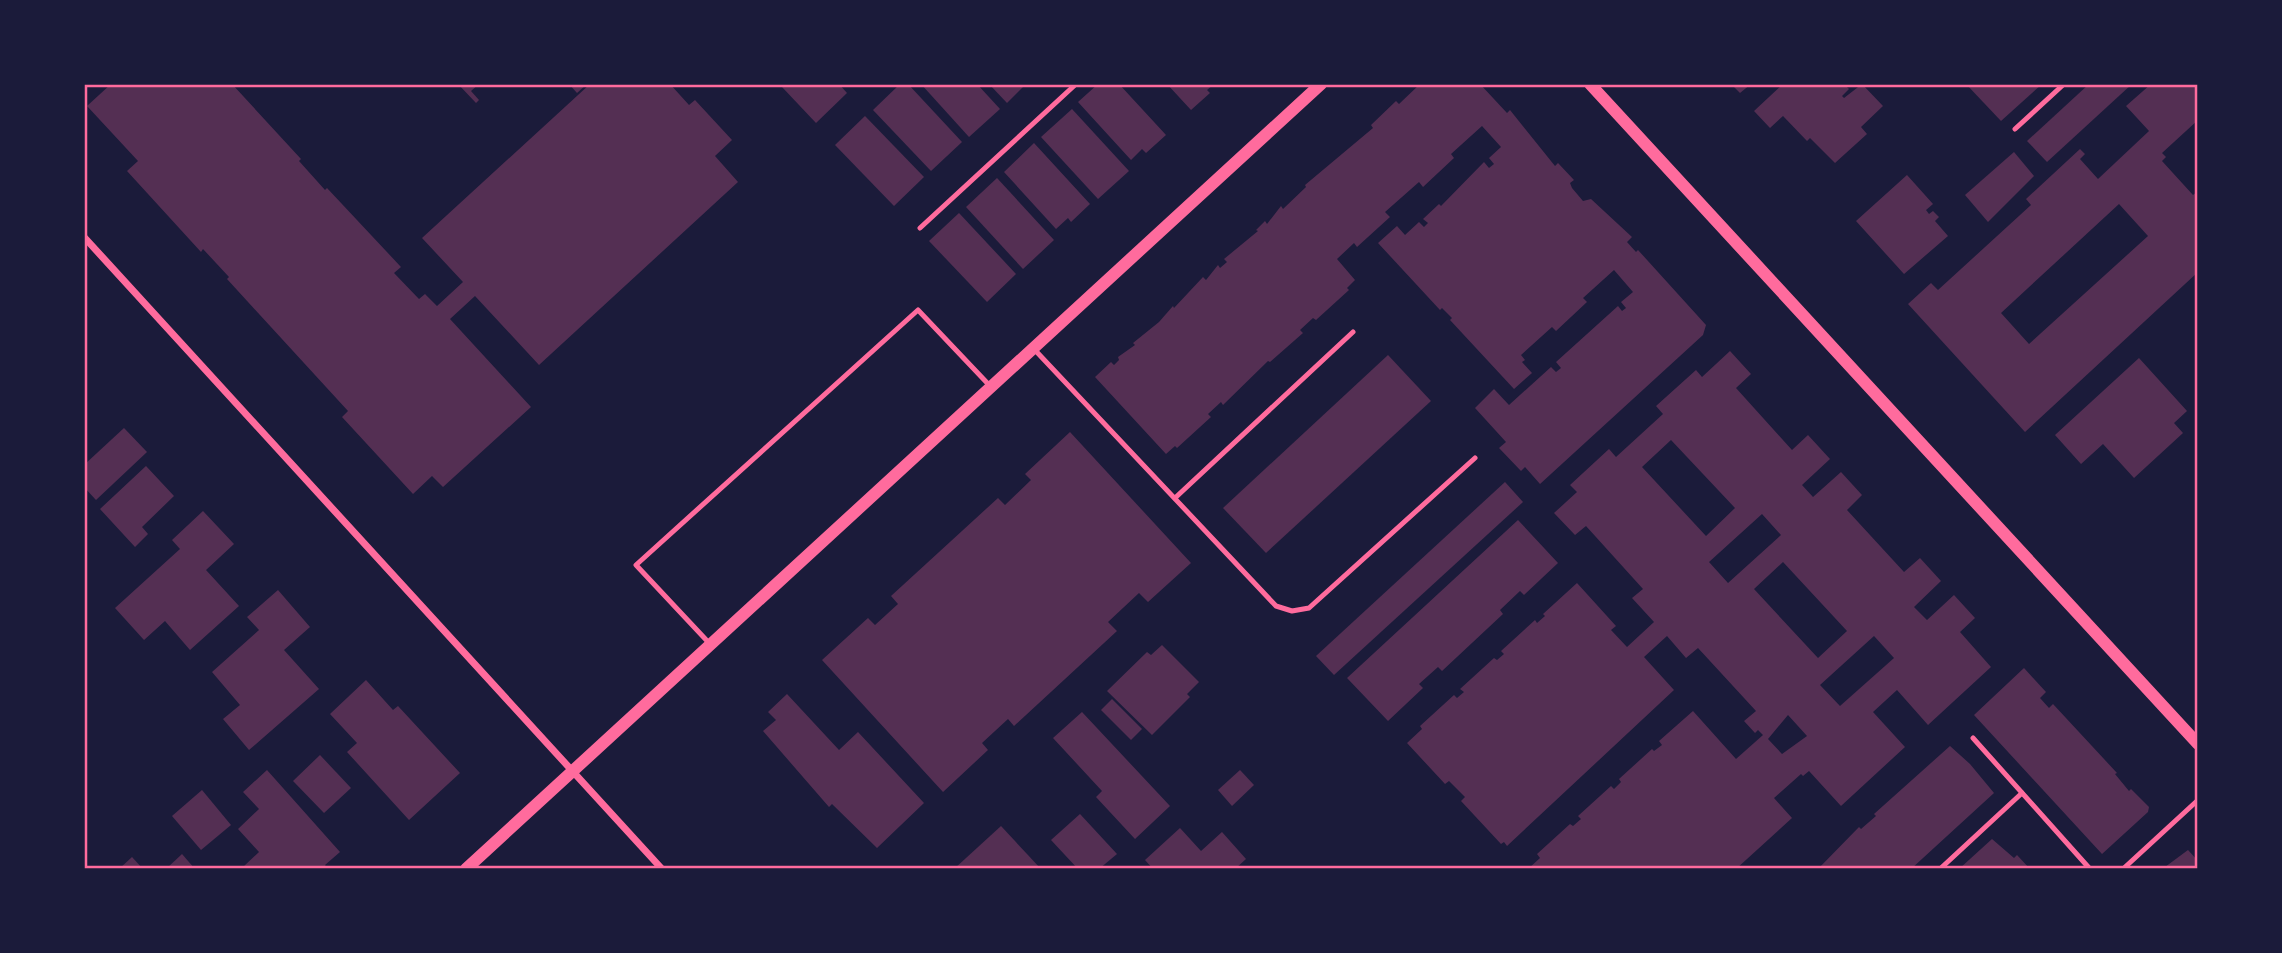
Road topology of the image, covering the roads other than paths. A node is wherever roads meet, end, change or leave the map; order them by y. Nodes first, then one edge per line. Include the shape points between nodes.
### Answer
1 (1076, 84) edge
2 (1321, 84) edge
3 (1590, 84) edge
4 (2064, 84) edge
5 (2015, 129) dead end
6 (920, 228) dead end
7 (84, 237) edge
8 (1353, 332) dead end
9 (1033, 348) junction
10 (991, 387) junction
11 (1475, 458) dead end
12 (1175, 498) junction
13 (710, 644) junction
14 (1973, 738) dead end
15 (2198, 744) edge
16 (572, 771) junction
17 (2022, 793) junction
18 (2198, 800) edge
19 (466, 869) edge
20 (662, 869) edge
21 (1940, 869) edge
22 (2090, 869) edge
23 (2123, 869) edge

1 - 6 lane
2 - 9 street
3 - 15 street
4 - 5 lane
7 - 16 street
8 - 12 lane
9 - 10 street
9 - 12 lane
10 - 13 street
10 - 13 lane via 918,310 636,565
11 - 12 lane via 1309,608 1292,611 1276,606
13 - 16 street
14 - 17 lane
16 - 19 street
16 - 20 street
17 - 21 lane
17 - 22 lane
18 - 23 lane

